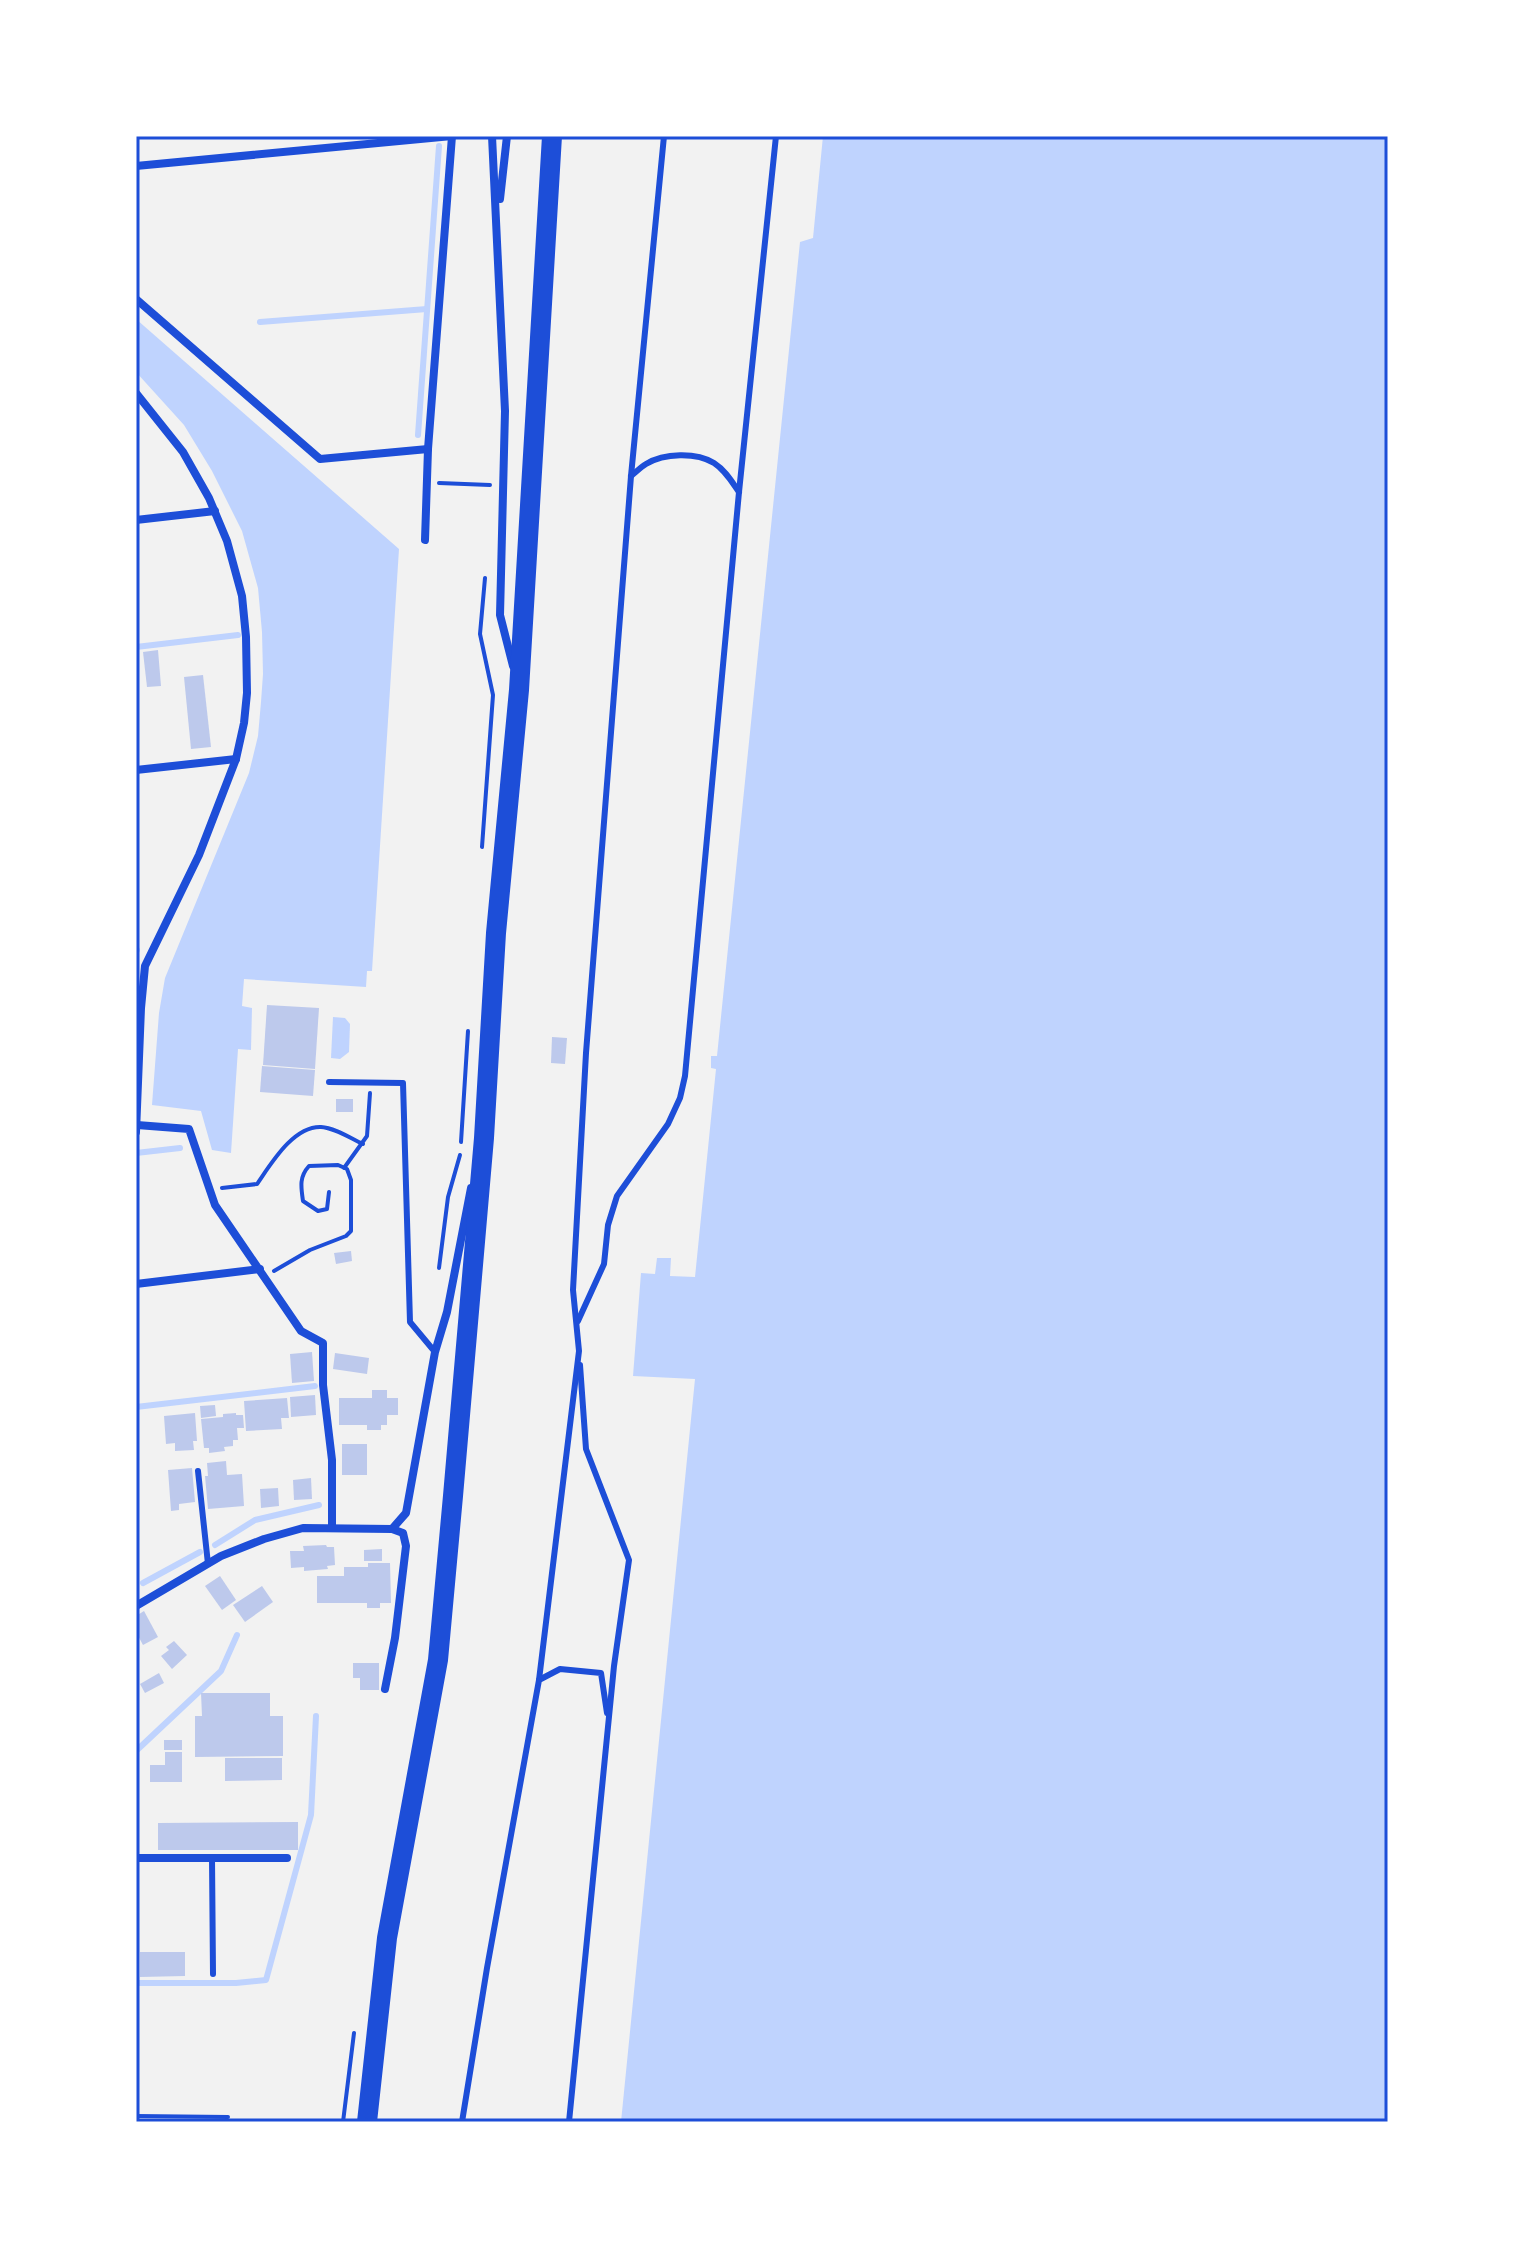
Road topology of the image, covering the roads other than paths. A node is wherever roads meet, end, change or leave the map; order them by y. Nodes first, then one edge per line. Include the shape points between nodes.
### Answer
1 (452, 136) edge
2 (492, 136) edge
3 (507, 136) edge
4 (552, 136) edge
5 (664, 136) edge
6 (776, 136) edge
7 (136, 166) edge
8 (497, 225) junction
9 (136, 299) edge
10 (136, 393) edge
11 (428, 449) junction
12 (631, 476) junction
13 (739, 492) junction
14 (215, 511) junction
15 (136, 520) edge
16 (425, 540) dead end
17 (519, 690) junction
18 (236, 759) junction
19 (136, 770) edge
20 (329, 1082) dead end
21 (137, 1125) edge
22 (136, 1132) edge
23 (484, 1138) junction
24 (262, 1273) junction
25 (136, 1284) edge
26 (577, 1324) junction
27 (579, 1351) junction
28 (435, 1352) junction
29 (198, 1471) dead end
30 (332, 1527) junction
31 (392, 1529) junction
32 (208, 1564) junction
33 (136, 1606) edge
34 (539, 1680) junction
35 (385, 1689) dead end
36 (608, 1725) junction
37 (136, 1858) edge
38 (212, 1858) junction
39 (287, 1858) dead end
40 (213, 1974) dead end
41 (367, 2122) edge
42 (462, 2122) edge
43 (569, 2122) edge

1 - 7 street
1 - 11 street
2 - 8 street
3 - 8 street
4 - 17 main road
5 - 12 lane
6 - 13 lane
8 - 17 street via 505,423 500,615
9 - 11 street via 320,459
10 - 14 street via 183,452
11 - 16 street
12 - 13 lane via 647,463 688,455 713,463
12 - 26 lane via 586,1053 573,1290
13 - 26 lane via 685,1076 668,1124 617,1196 604,1264
14 - 15 street
14 - 18 street via 242,596 246,637 247,693
17 - 23 main road via 496,933
18 - 19 street
18 - 21 street via 199,855 145,966
20 - 28 lane via 403,1083 410,1322
21 - 22 street
21 - 24 street via 189,1129 215,1205
23 - 28 street
23 - 41 main road via 438,1660 387,1938
24 - 25 street
24 - 30 street via 301,1331 323,1343
26 - 27 lane
27 - 34 lane
27 - 36 lane via 586,1449 629,1560
28 - 31 street via 406,1513
29 - 32 lane
30 - 31 street
30 - 32 street via 303,1528 264,1539
31 - 35 street via 403,1533 406,1546
32 - 33 street
34 - 36 lane via 560,1669 601,1673
34 - 42 lane
36 - 43 lane
37 - 38 street
38 - 39 street
38 - 40 lane

